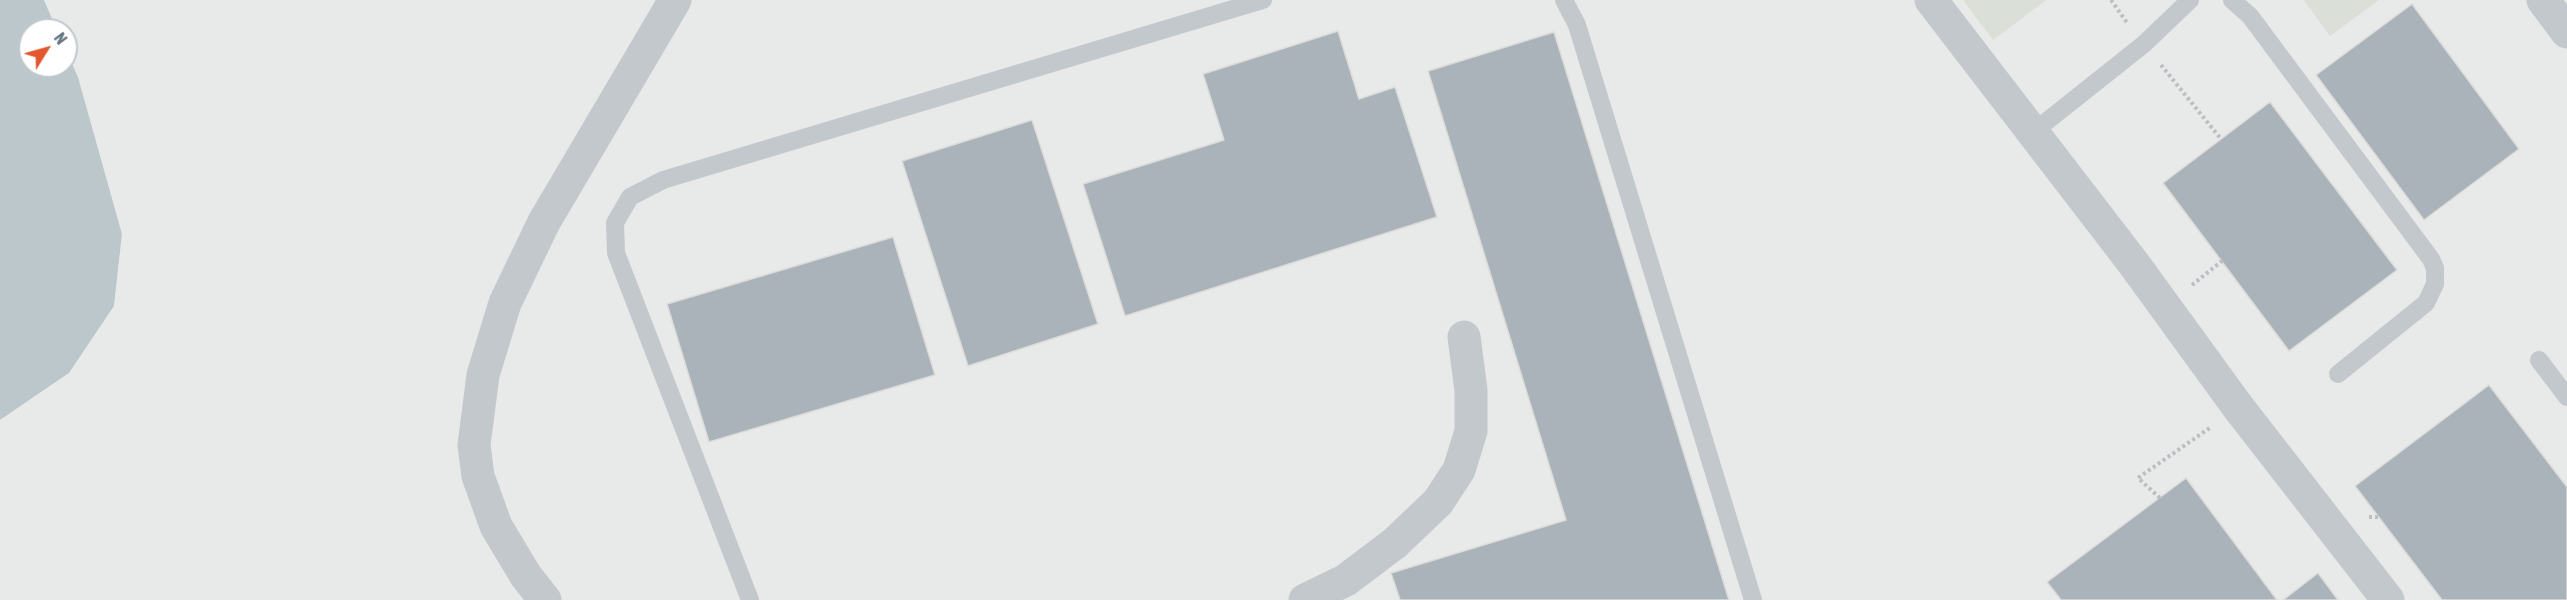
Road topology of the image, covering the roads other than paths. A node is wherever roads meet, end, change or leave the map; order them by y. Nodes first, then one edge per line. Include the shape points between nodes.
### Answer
1 (675, 0) edge
2 (1263, 0) edge
3 (1564, 0) edge
4 (1931, 0) edge
5 (2190, 0) edge
6 (2232, 0) edge
7 (2543, 0) edge
8 (2567, 32) edge
9 (2032, 133) junction
10 (1464, 337) dead end
11 (2539, 360) dead end
12 (2338, 374) dead end
13 (2567, 397) edge
14 (545, 600) edge
15 (750, 600) edge
16 (1305, 600) edge
17 (1753, 600) edge
18 (2388, 600) edge

1 - 14 street via 544,222 505,303 483,375 474,446 478,476 496,526
2 - 15 lane via 663,180 630,197 615,223 615,253
3 - 17 lane via 1577,25
4 - 9 street
5 - 9 lane via 2144,44
6 - 12 lane via 2250,16 2435,268 2435,284 2426,303
7 - 8 street
9 - 18 street
10 - 16 street via 1471,390 1471,431 1459,470 1438,502 1395,543 1346,580
11 - 13 lane

